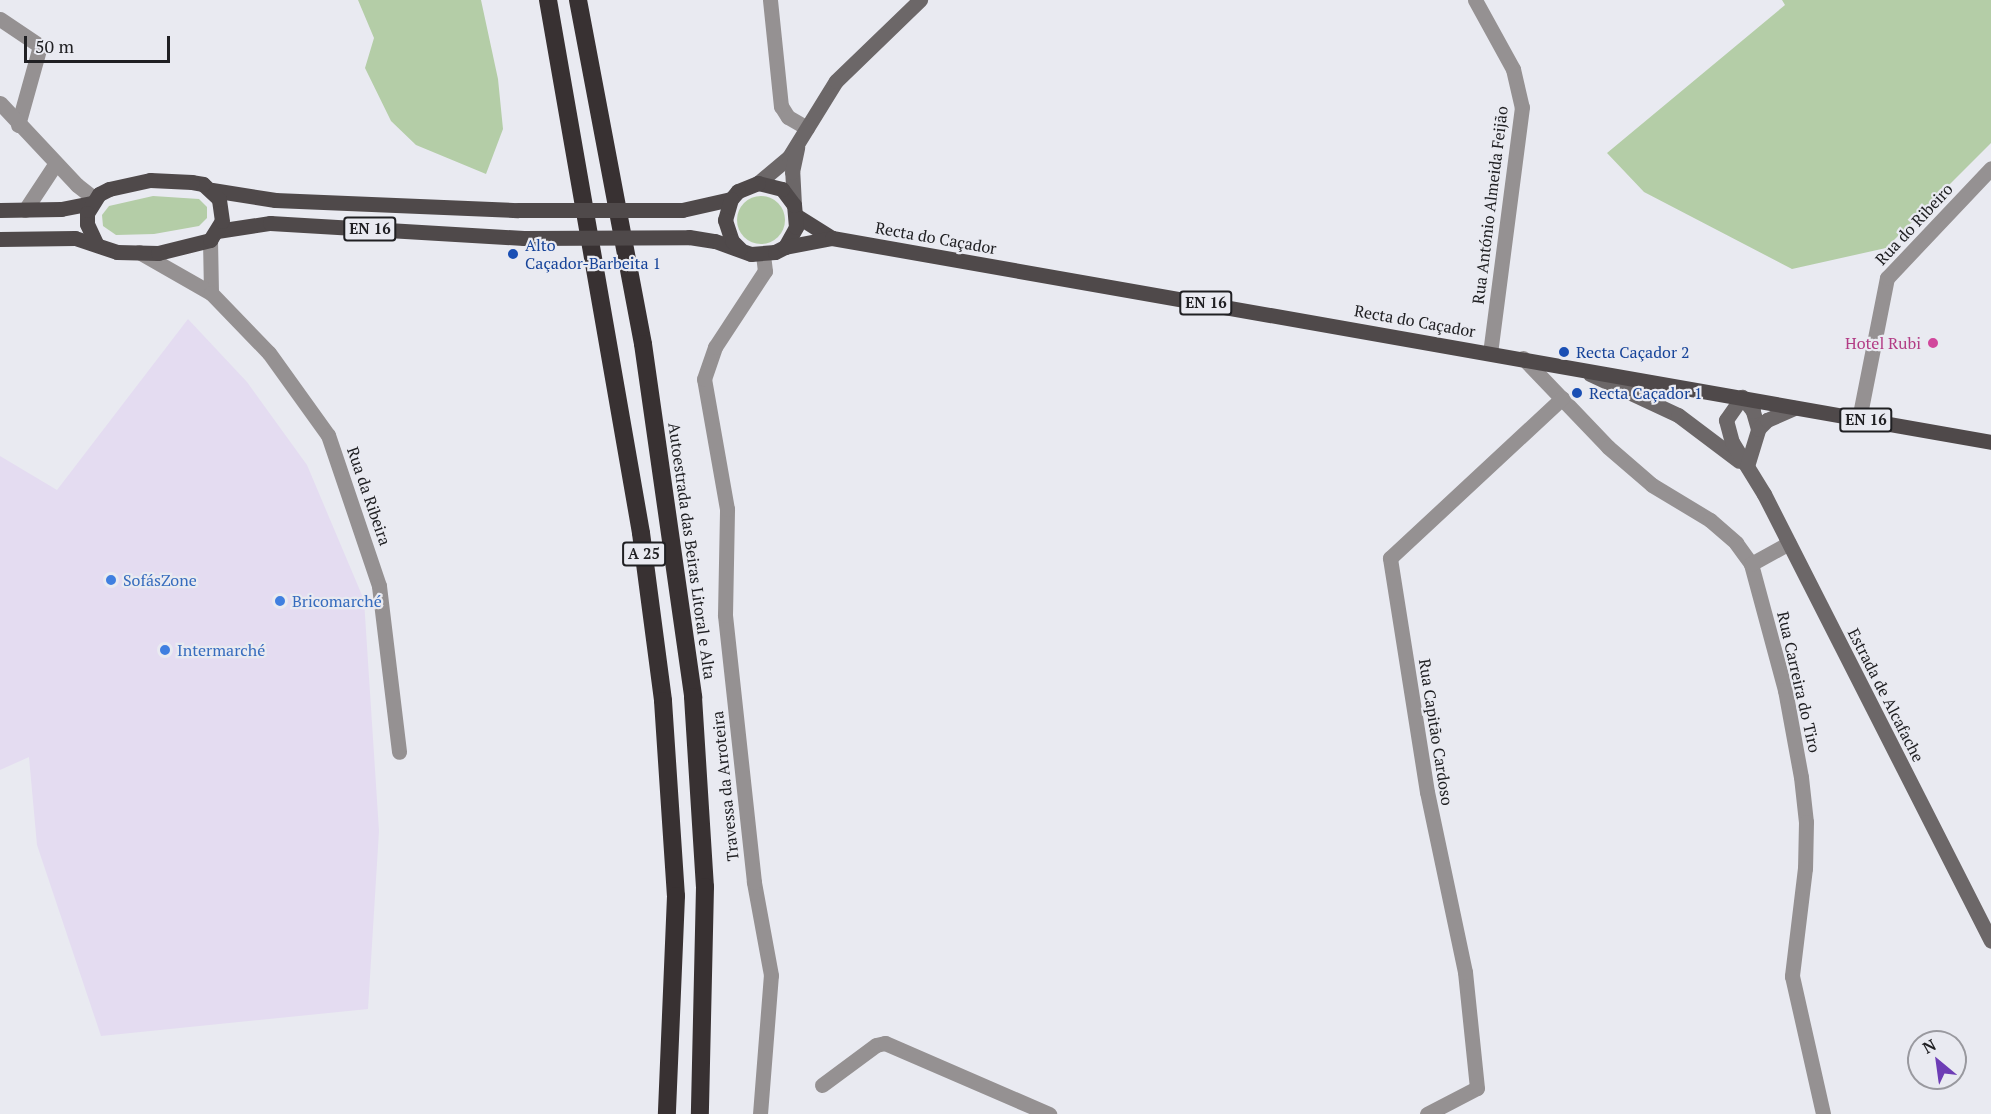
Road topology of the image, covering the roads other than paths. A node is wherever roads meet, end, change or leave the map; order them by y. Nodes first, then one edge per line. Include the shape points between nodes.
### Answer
1 (548, 0) edge
2 (578, 0) edge
3 (770, 0) edge
4 (920, 0) edge
5 (1475, 0) edge
6 (0, 19) edge
7 (0, 104) edge
8 (18, 124) junction
9 (807, 128) junction
10 (799, 142) junction
11 (56, 163) junction
12 (1991, 168) edge
13 (758, 183) junction
14 (212, 190) junction
15 (731, 199) junction
16 (93, 201) junction
17 (0, 210) edge
18 (25, 210) junction
19 (796, 210) junction
20 (213, 235) junction
21 (832, 238) junction
22 (0, 239) edge
23 (96, 243) junction
24 (785, 247) junction
25 (740, 249) junction
26 (139, 252) junction
27 (763, 255) junction
28 (211, 293) junction
29 (1490, 352) junction
30 (1523, 358) junction
31 (1579, 368) junction
32 (1742, 397) junction
33 (1562, 398) junction
34 (1794, 408) junction
35 (1859, 419) junction
36 (1758, 429) junction
37 (1991, 442) edge
38 (1747, 466) junction
39 (1789, 543) junction
40 (1751, 564) junction
41 (399, 752) dead end
42 (1991, 941) edge
43 (822, 1085) dead end
44 (667, 1114) edge
45 (700, 1114) edge
46 (760, 1114) edge
47 (1049, 1114) edge
48 (1427, 1114) edge
49 (1823, 1114) edge

1 - 44 highway, A 25 via 641,533 663,701 676,896
2 - 45 highway, Autoestrada das Beiras Litoral e Alta / A 25 via 643,344 693,697 705,887
3 - 9 street via 781,106 788,117
4 - 9 street via 836,81
5 - 29 street, Rua António Almeida Feijão via 1513,69 1522,106
6 - 8 street via 40,46
7 - 8 street
8 - 11 street
9 - 10 street
10 - 13 street via 778,168
10 - 19 street via 792,172
11 - 16 street
11 - 18 street
12 - 35 street, Rua do Ribeiro via 1887,278
13 - 15 main road, EN 16 via 738,191
13 - 19 main road, EN 16 via 782,189
14 - 15 main road, EN 16, bridge via 275,200 518,210 682,210
14 - 16 main road, EN 16 via 192,182 150,180 109,189
14 - 20 main road via 222,210
15 - 25 main road via 725,220 732,241
16 - 18 main road, EN 16 via 61,209
16 - 23 main road via 87,224
17 - 18 main road, EN 16
19 - 21 main road, EN 16
19 - 24 main road via 796,227
20 - 25 main road, EN 16, bridge via 270,223 524,238 689,237
20 - 26 main road, EN 16 via 158,253
20 - 28 street
21 - 24 main road, EN 16
21 - 29 main road, Recta do Caçador / EN 16
22 - 23 main road, EN 16 via 75,238
23 - 26 main road, EN 16 via 117,252
24 - 27 main road, EN 16
25 - 27 main road, EN 16
26 - 28 street, Rua da Ribeira
27 - 46 street, Travessa da Arroteira via 765,271 715,347 704,380 727,509 725,615 754,882 771,975
28 - 41 street, Rua da Ribeira via 269,353 328,435 379,586
29 - 30 main road, Recta do Caçador / EN 16
30 - 31 main road, Recta do Caçador / EN 16
30 - 33 street, Rua Carreira do Tiro
31 - 32 main road, Recta do Caçador / EN 16
31 - 38 street, Estrada de Alcafache via 1678,415
32 - 34 main road, Recta do Caçador / EN 16
32 - 36 street via 1753,411
32 - 38 street, Estrada de Alcafache via 1726,420 1732,442
33 - 40 street, Rua Carreira do Tiro via 1608,447 1652,485 1710,520 1736,543
33 - 48 street, Rua Capitão Cardoso via 1390,558 1426,792 1465,972 1477,1088
34 - 35 main road, Recta do Caçador / EN 16
34 - 36 street via 1767,420
35 - 37 main road, Recta do Caçador / EN 16
36 - 38 street
38 - 39 street, Estrada de Alcafache
39 - 40 street
39 - 42 street, Estrada de Alcafache
40 - 49 street, Rua Carreira do Tiro via 1785,690 1801,777 1806,822 1805,868 1792,976 1795,1004 1816,1070
43 - 47 street via 876,1045 885,1043

